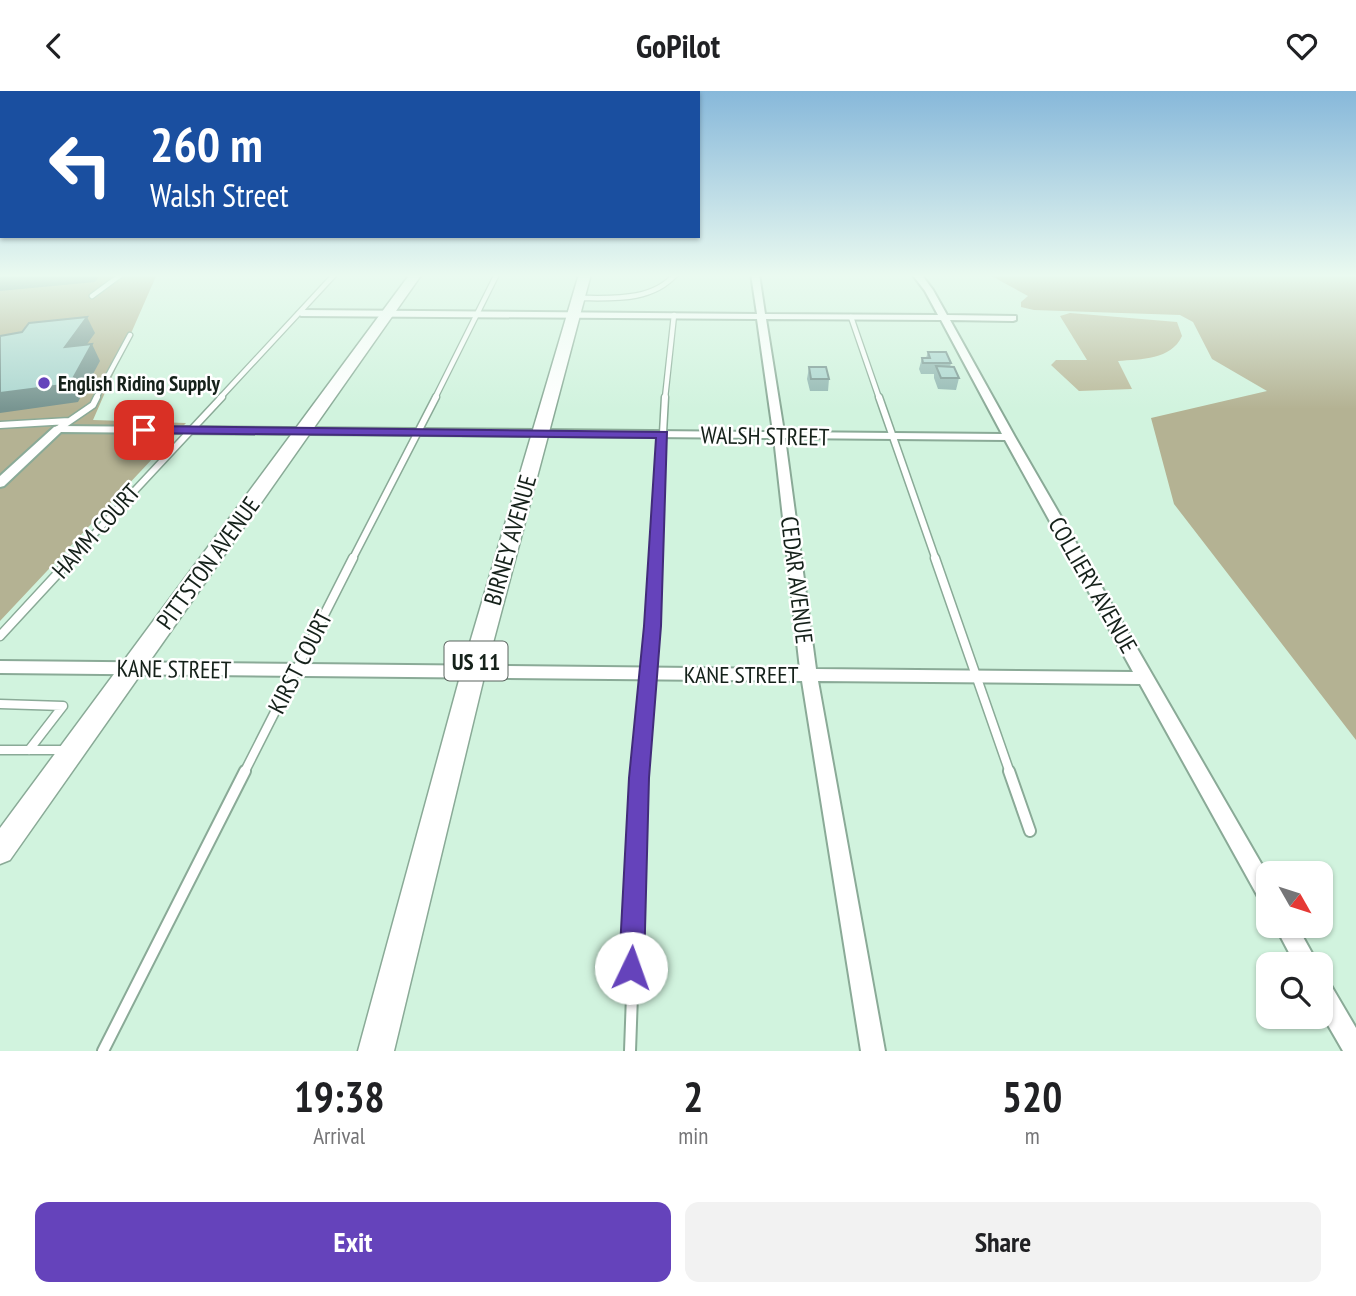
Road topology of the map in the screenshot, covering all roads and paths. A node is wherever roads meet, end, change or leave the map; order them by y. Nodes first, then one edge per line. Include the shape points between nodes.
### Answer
1 (945, 318) edge
2 (296, 319) edge
3 (384, 319) edge
4 (474, 319) edge
5 (572, 319) edge
6 (674, 319) edge
7 (761, 319) edge
8 (852, 319) edge
9 (130, 335) dead end
10 (71, 421) junction
11 (0, 425) edge
12 (58, 429) junction
13 (191, 431) junction
14 (303, 432) junction
15 (417, 433) junction
16 (540, 434) junction
17 (662, 435) junction
18 (779, 435) junction
19 (893, 437) junction
20 (1009, 437) junction
21 (0, 483) edge
22 (0, 636) edge
23 (0, 667) edge
24 (132, 669) junction
25 (296, 670) junction
26 (472, 673) junction
27 (809, 674) junction
28 (646, 675) junction
29 (978, 675) junction
30 (1145, 678) junction
31 (0, 704) edge
32 (0, 750) edge
33 (29, 750) junction
34 (73, 750) junction
35 (1030, 831) dead end
36 (0, 851) edge
37 (1256, 874) edge
38 (1333, 1011) edge
39 (103, 1051) edge
40 (376, 1051) edge
41 (630, 1051) edge
42 (873, 1051) edge
43 (1356, 1051) edge

1 - 20 street, COLLIERY AVENUE
2 - 13 lane, HAMM COURT
3 - 14 main road, PITTSTON AVENUE
4 - 15 lane, KIRST COURT
5 - 16 main road, BIRNEY AVENUE / US 11
6 - 17 lane
7 - 18 street, CEDAR AVENUE
8 - 19 lane
9 - 10 lane via 93,405
10 - 11 lane
10 - 12 lane
12 - 13 street, WALSH STREET
12 - 21 street
13 - 14 street, WALSH STREET
13 - 22 lane, HAMM COURT
14 - 15 street, WALSH STREET
14 - 24 main road, PITTSTON AVENUE
15 - 16 street, WALSH STREET
15 - 25 lane, KIRST COURT
16 - 17 street, WALSH STREET
16 - 26 main road, BIRNEY AVENUE / US 11
17 - 18 street, WALSH STREET
17 - 28 lane
18 - 19 street, WALSH STREET
18 - 27 street, CEDAR AVENUE
19 - 20 street, WALSH STREET
19 - 29 lane
20 - 30 street, COLLIERY AVENUE
23 - 24 street, KANE STREET
24 - 25 street, KANE STREET
24 - 34 main road, PITTSTON AVENUE
25 - 26 street, KANE STREET
25 - 39 lane, KIRST COURT
26 - 28 street, KANE STREET
26 - 40 main road, BIRNEY AVENUE / US 11
27 - 28 street, KANE STREET
27 - 29 street, KANE STREET
27 - 42 street, CEDAR AVENUE
28 - 41 lane
29 - 30 street, KANE STREET
29 - 35 lane
30 - 37 street, COLLIERY AVENUE
31 - 33 lane via 63,706
32 - 33 lane
33 - 34 lane
34 - 36 main road, PITTSTON AVENUE
38 - 43 street

